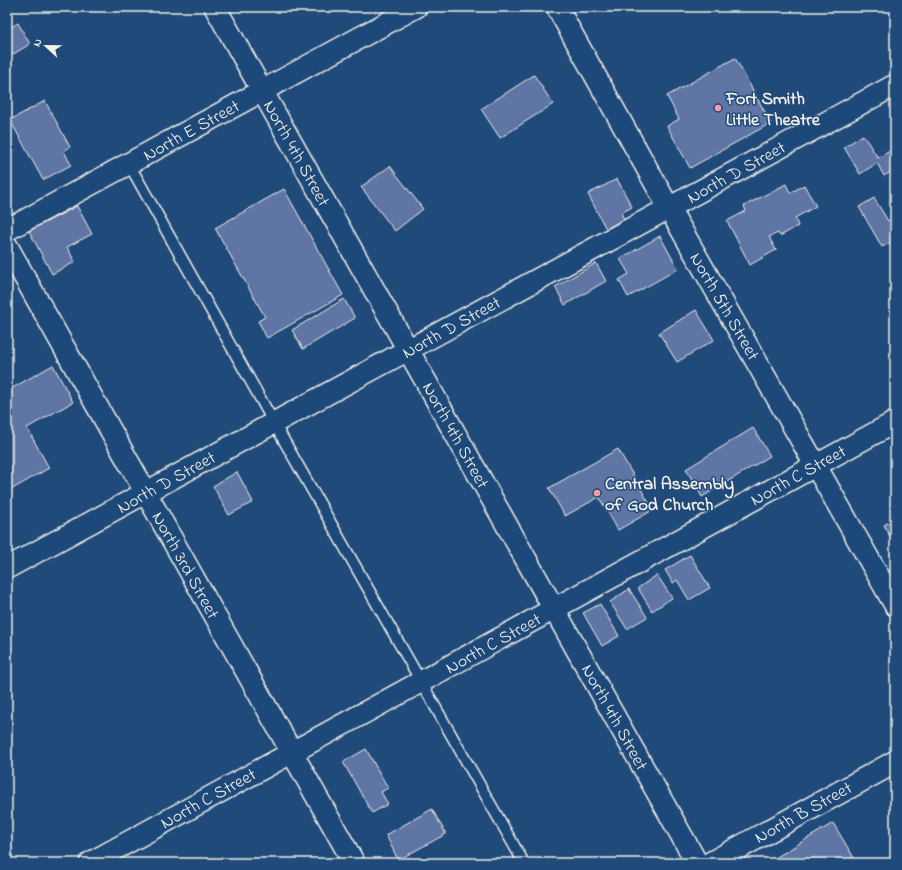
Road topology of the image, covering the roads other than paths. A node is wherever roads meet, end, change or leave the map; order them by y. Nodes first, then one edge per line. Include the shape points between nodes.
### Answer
1 (215, 7) edge
2 (416, 7) edge
3 (557, 7) edge
4 (895, 85) edge
5 (262, 91) junction
6 (129, 164) junction
7 (670, 208) junction
8 (7, 230) edge
9 (7, 246) edge
10 (408, 350) junction
11 (895, 422) edge
12 (274, 423) junction
13 (816, 465) junction
14 (146, 493) junction
15 (7, 568) edge
16 (895, 605) edge
17 (554, 609) junction
18 (421, 682) junction
19 (292, 753) junction
20 (895, 762) edge
21 (90, 863) edge
22 (354, 863) edge
23 (524, 863) edge
24 (697, 863) edge
25 (710, 863) edge

1 - 5 street, North 4th Street
2 - 5 street, North E Street
3 - 7 street, North 5th Street
4 - 7 street, North D Street
5 - 6 street, North E Street
5 - 10 street, North 4th Street
6 - 8 street, North E Street
6 - 12 lane
7 - 10 street, North D Street
7 - 13 street, North 5th Street
9 - 14 street, North 3rd Street
10 - 12 street, North D Street
10 - 17 street, North 4th Street
11 - 13 street, North C Street
12 - 14 street, North D Street
12 - 18 lane
13 - 16 street, North 5th Street
13 - 17 street, North C Street
14 - 15 street, North D Street
14 - 19 street, North 3rd Street
17 - 18 street, North C Street
17 - 24 street, North 4th Street
18 - 19 street, North C Street
18 - 23 lane
19 - 21 street, North C Street
19 - 22 street, North 3rd Street
20 - 25 street, North B Street

